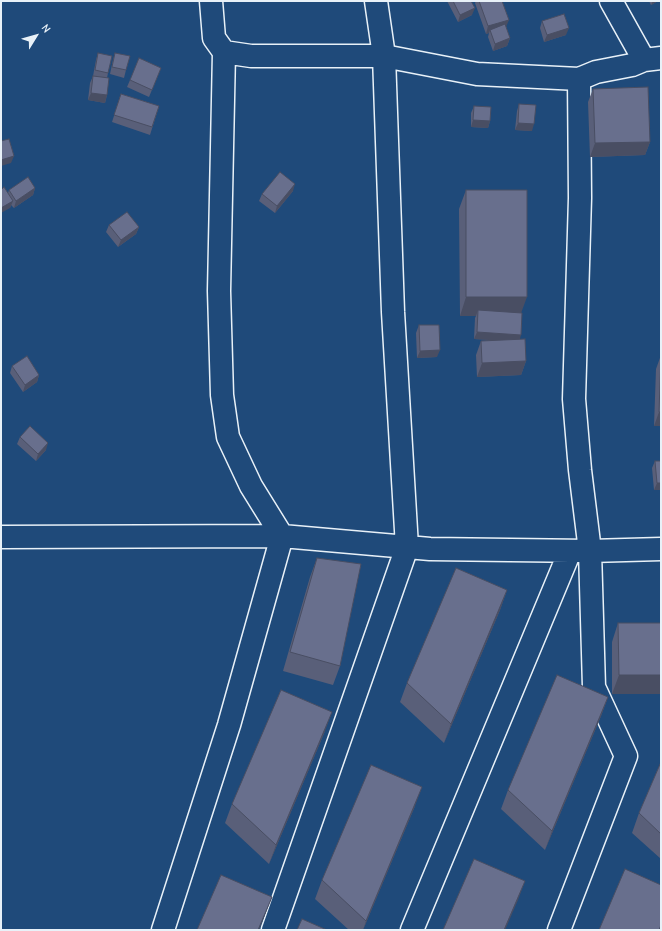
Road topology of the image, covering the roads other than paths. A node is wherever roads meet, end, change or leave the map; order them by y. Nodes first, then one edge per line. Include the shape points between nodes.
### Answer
1 (211, 1) edge
2 (376, 1) edge
3 (611, 1) edge
4 (224, 52) junction
5 (384, 56) junction
6 (652, 59) edge
7 (579, 79) junction
8 (1, 536) edge
9 (282, 536) junction
10 (407, 547) junction
11 (661, 549) edge
12 (580, 551) junction
13 (163, 930) edge
14 (273, 930) edge
15 (412, 930) edge
16 (559, 930) edge

1 - 4 street via 214,38
2 - 5 street
3 - 6 street
4 - 5 street via 251,56
4 - 9 street via 219,291 222,395 228,437 251,486
5 - 7 street via 477,74
5 - 10 street via 393,312
6 - 7 street via 596,72
7 - 12 street via 580,198 574,399 580,470
8 - 9 street
9 - 10 street
9 - 13 street via 229,725
10 - 12 street
10 - 14 street
11 - 12 street
12 - 15 street
12 - 16 street via 594,687 626,756

